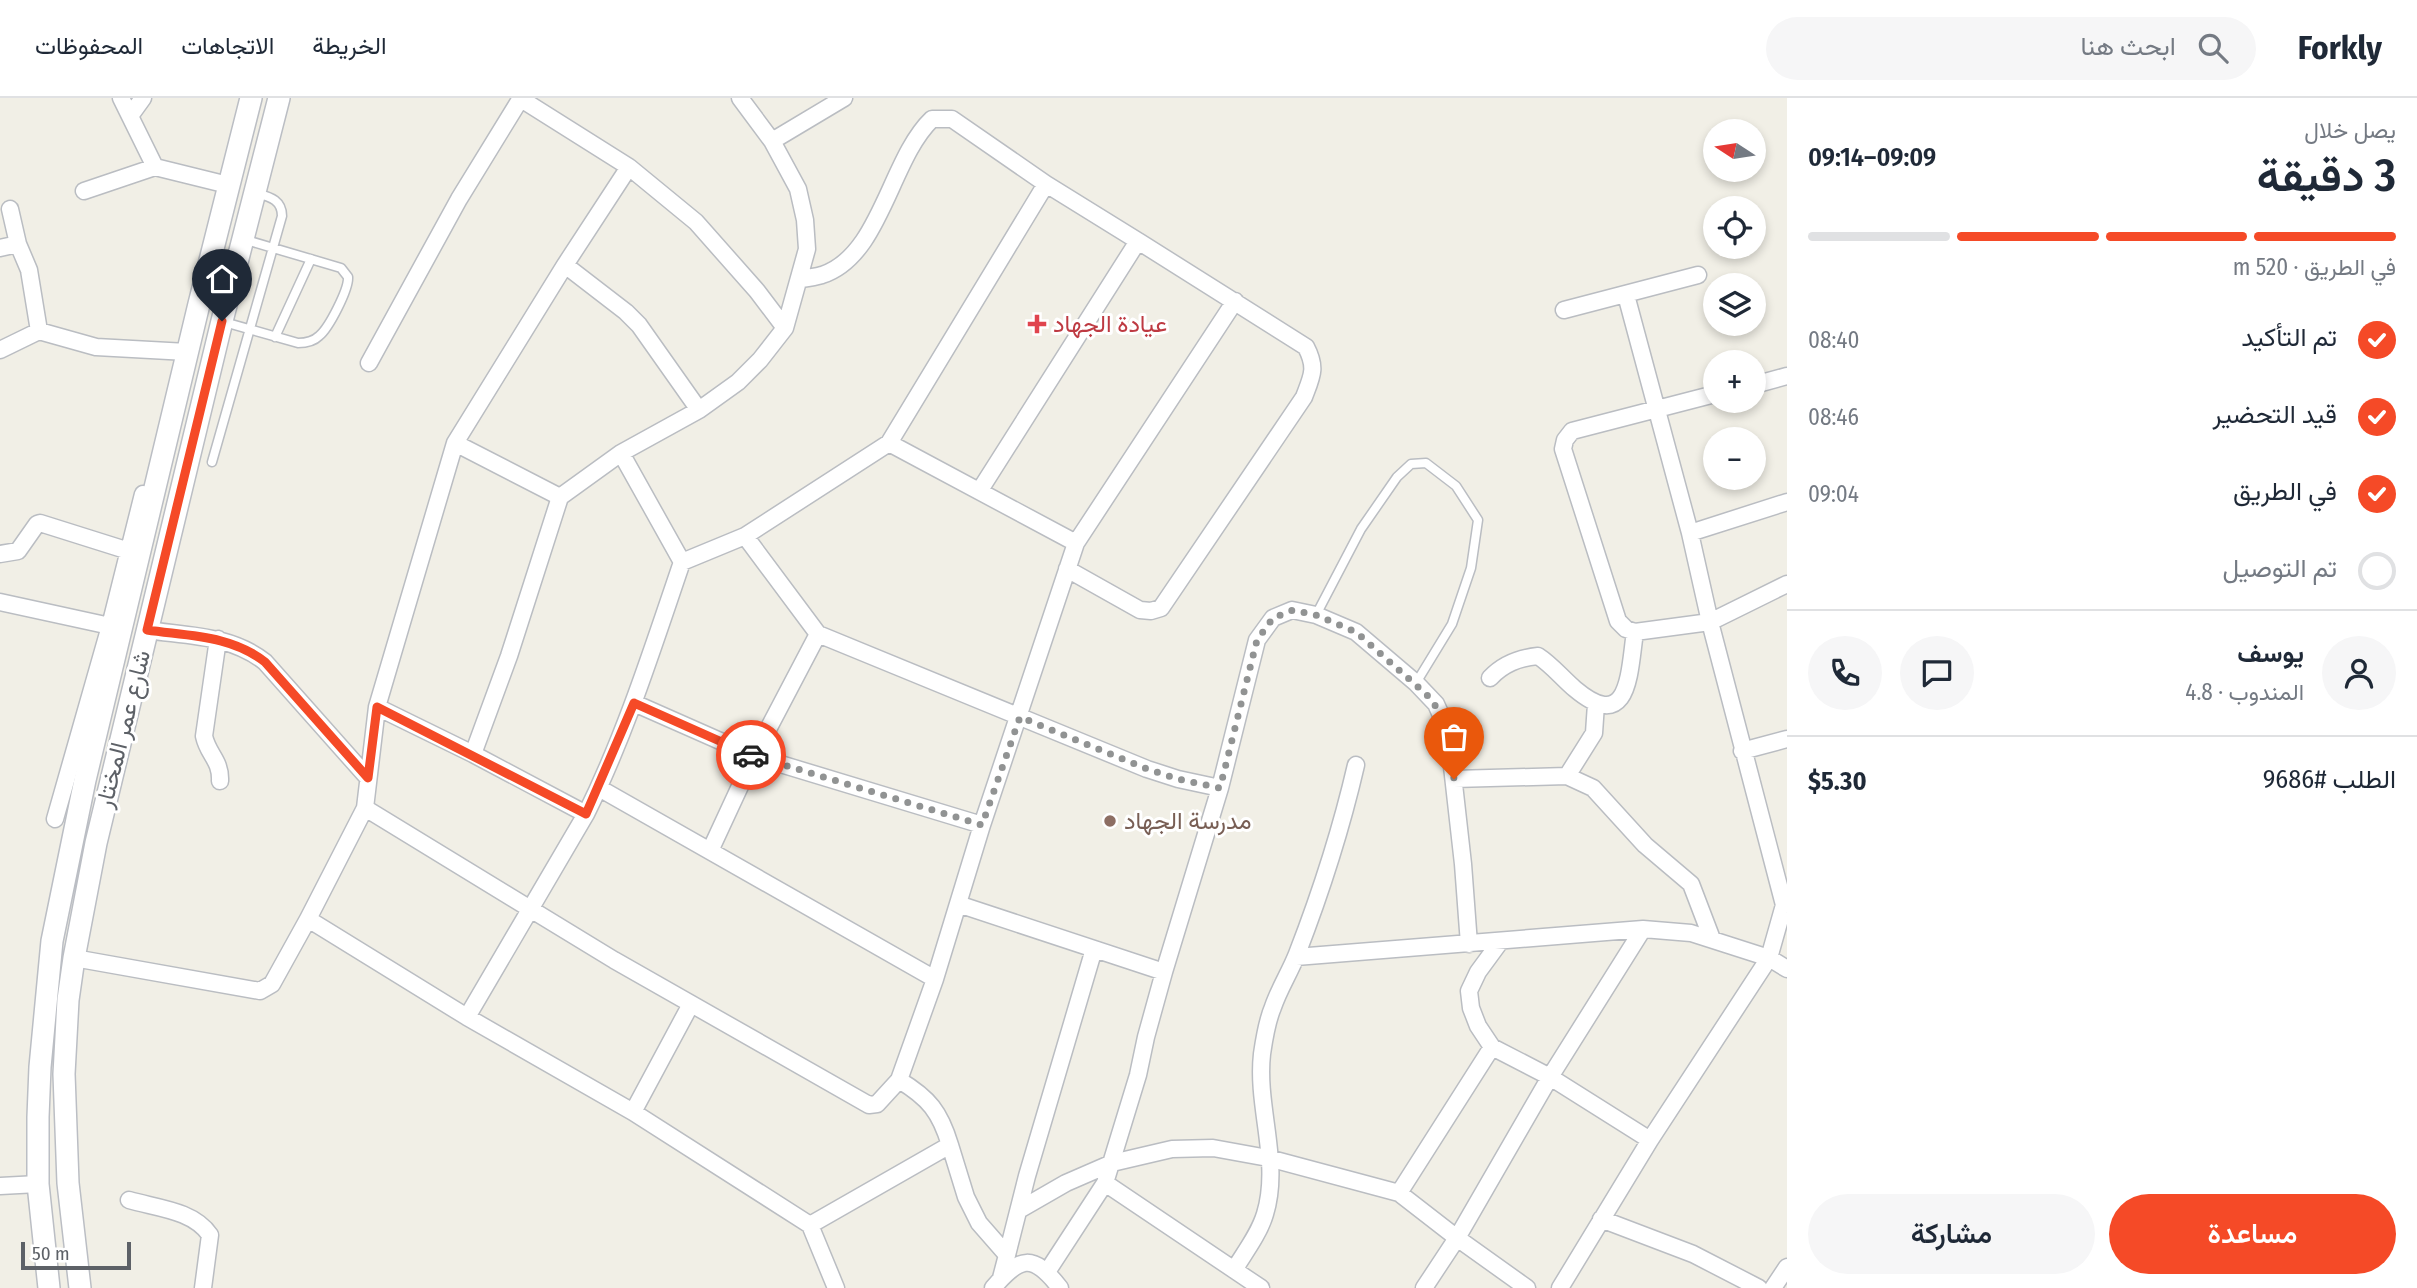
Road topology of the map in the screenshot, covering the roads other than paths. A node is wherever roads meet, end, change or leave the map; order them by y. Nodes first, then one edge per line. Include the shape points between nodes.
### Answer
1 (121, 98) edge
2 (143, 98) edge
3 (251, 98) edge
4 (279, 98) edge
5 (521, 98) edge
6 (740, 98) edge
7 (844, 98) edge
8 (130, 117) junction
9 (772, 141) junction
10 (155, 167) junction
11 (629, 167) junction
12 (1046, 184) junction
13 (228, 185) junction
14 (84, 191) dead end
15 (254, 192) junction
16 (10, 209) dead end
17 (242, 239) junction
18 (1138, 241) junction
19 (18, 244) junction
20 (0, 247) edge
21 (274, 248) junction
22 (310, 259) junction
23 (565, 265) junction
24 (1698, 275) dead end
25 (801, 279) junction
26 (1626, 295) junction
27 (1235, 301) junction
28 (1564, 310) dead end
29 (222, 321) junction
30 (785, 328) junction
31 (250, 329) junction
32 (39, 331) junction
33 (275, 337) junction
34 (0, 350) edge
35 (183, 351) junction
36 (369, 363) dead end
37 (1787, 376) edge
38 (1766, 381) edge
39 (206, 385) junction
40 (231, 392) junction
41 (1703, 397) edge
42 (1656, 407) junction
43 (699, 410) junction
44 (455, 443) junction
45 (889, 443) junction
46 (621, 453) junction
47 (212, 462) dead end
48 (981, 490) junction
49 (559, 497) junction
50 (1787, 502) edge
51 (1690, 533) junction
52 (745, 536) junction
53 (1076, 543) junction
54 (134, 553) junction
55 (0, 554) edge
56 (164, 561) junction
57 (682, 562) junction
58 (1068, 569) junction
59 (1787, 584) edge
60 (0, 602) edge
61 (1316, 615) junction
62 (1710, 622) junction
63 (110, 626) junction
64 (147, 630) junction
65 (1636, 632) junction
66 (818, 634) junction
67 (218, 639) junction
68 (1490, 678) dead end
69 (1416, 683) junction
70 (634, 703) junction
71 (1596, 704) junction
72 (377, 707) junction
73 (1020, 717) junction
74 (1787, 739) edge
75 (1742, 751) junction
76 (473, 754) junction
77 (754, 756) junction
78 (1356, 765) dead end
79 (1567, 776) junction
80 (368, 778) junction
81 (1454, 779) junction
82 (220, 781) dead end
83 (599, 788) junction
84 (1220, 788) junction
85 (365, 808) junction
86 (586, 814) junction
87 (55, 819) dead end
88 (982, 825) junction
89 (710, 852) junction
90 (958, 904) junction
91 (1785, 904) edge
92 (529, 909) junction
93 (308, 919) junction
94 (1643, 929) junction
95 (1712, 939) junction
96 (1500, 942) junction
97 (1469, 944) junction
98 (1094, 949) junction
99 (1296, 957) junction
100 (74, 958) junction
101 (1769, 958) junction
102 (1787, 969) edge
103 (1164, 972) junction
104 (936, 979) junction
105 (691, 1004) junction
106 (467, 1017) junction
107 (1492, 1047) junction
108 (1550, 1077) junction
109 (899, 1080) junction
110 (633, 1112) junction
111 (1650, 1140) junction
112 (950, 1145) junction
113 (1268, 1158) junction
114 (1112, 1163) junction
115 (1105, 1182) junction
116 (38, 1184) junction
117 (0, 1186) edge
118 (1399, 1193) junction
119 (129, 1200) dead end
120 (1019, 1210) junction
121 (1601, 1219) junction
122 (810, 1225) junction
123 (1457, 1238) junction
124 (1007, 1255) junction
125 (1787, 1267) edge
126 (1234, 1270) junction
127 (1047, 1272) junction
128 (997, 1283) edge
129 (50, 1288) edge
130 (80, 1288) edge
131 (203, 1288) edge
132 (836, 1288) edge
133 (1060, 1288) edge
134 (1261, 1288) edge
135 (1424, 1288) edge
136 (1527, 1288) edge
137 (1560, 1288) edge
138 (1759, 1288) edge
139 (1773, 1288) edge

1 - 8 street
2 - 8 street
3 - 13 street, شارع عمر المختار
4 - 15 street, شارع عمر المختار
5 - 11 street
5 - 36 street via 459,199
6 - 9 street
7 - 9 street
8 - 10 street
9 - 25 street via 798,189 805,220 807,249
10 - 13 street
10 - 14 street
11 - 23 street
11 - 30 street via 696,222
12 - 18 street
12 - 25 street via 952,119 932,119 919,132 856,251 823,275
12 - 45 street
13 - 35 street, شارع عمر المختار
15 - 17 street, شارع عمر المختار
15 - 21 lane via 276,200 281,207
16 - 19 street
17 - 21 lane
17 - 29 street, شارع عمر المختار
18 - 27 street
18 - 48 street
19 - 20 street
19 - 32 street via 29,270
21 - 22 lane
21 - 31 lane
22 - 33 lane
22 - 33 lane via 341,268 348,277 347,288 323,333 314,340 298,343
23 - 43 street via 639,325
23 - 44 street
24 - 26 street
25 - 30 street
26 - 28 street
26 - 42 street
27 - 53 street
27 - 58 street via 1306,347 1314,362 1304,397 1161,608 1140,610
29 - 31 lane
29 - 39 street, شارع عمر المختار
30 - 43 street via 738,382
31 - 33 lane
31 - 40 lane
32 - 34 street
32 - 35 street via 96,347
35 - 54 street, شارع عمر المختار
37 - 38 street
39 - 40 lane
39 - 56 street, شارع عمر المختار
40 - 47 lane
41 - 42 street
42 - 51 street
42 - 65 street via 1572,431 1563,449 1618,621
43 - 46 street
44 - 49 street
44 - 72 street
45 - 48 street
45 - 52 street
46 - 49 street
46 - 57 street
48 - 53 street
49 - 76 street
50 - 51 street
51 - 62 street
52 - 57 street
52 - 66 street
53 - 58 street
54 - 55 street via 40,523 18,551
54 - 56 street
54 - 63 street
54 - 116 street, شارع عمر المختار via 52,941 40,1067
56 - 64 street, شارع عمر المختار
57 - 70 street
58 - 73 street
59 - 62 street
60 - 63 street
61 - 69 street via 1356,632
61 - 69 lane via 1361,529 1397,477 1411,464 1426,463 1457,486 1478,520 1471,568 1452,624
61 - 84 street via 1293,610 1273,618 1257,640
62 - 65 street
62 - 75 street
63 - 87 street
64 - 67 street
64 - 100 street, شارع عمر المختار via 96,843
65 - 71 street via 1627,685 1619,701 1609,706
66 - 73 street
66 - 77 street
67 - 80 street via 251,650 265,662
67 - 82 street via 204,736 206,748 221,769
68 - 71 street via 1501,666 1538,656
69 - 81 street via 1436,704 1448,731
70 - 77 street
70 - 83 street
71 - 79 street via 1594,733
72 - 76 street
72 - 80 street
73 - 84 street via 1147,769
73 - 88 street
74 - 75 street
75 - 91 street
76 - 86 street
77 - 88 street
77 - 89 street
78 - 99 street via 1343,822
79 - 81 street
79 - 95 street via 1592,788 1645,845 1691,884
80 - 85 street
81 - 97 street
83 - 86 street
83 - 89 street
84 - 103 street
85 - 92 street
85 - 93 street
86 - 92 street
88 - 90 street
89 - 104 street
90 - 98 street
90 - 104 street
91 - 101 street
92 - 105 street
92 - 106 street
93 - 100 street via 272,984 260,991
93 - 106 street
94 - 95 street
94 - 96 street
94 - 108 street
95 - 101 street
96 - 97 street
96 - 107 street via 1469,991 1471,1009
97 - 99 street
98 - 103 street
98 - 120 street
99 - 113 street via 1272,1009 1262,1055
100 - 130 street, شارع عمر المختار via 64,1074 68,1183
101 - 102 street
101 - 111 street
103 - 114 street
104 - 109 street
105 - 109 street via 869,1105 877,1104
105 - 110 street
106 - 110 street
107 - 108 street
107 - 118 street
108 - 111 street
108 - 123 street
109 - 112 street via 931,1104
110 - 122 street
111 - 121 street
112 - 122 street
112 - 124 street via 979,1223
113 - 114 street via 1213,1148 1172,1149
113 - 118 street
113 - 126 street via 1271,1185 1265,1215
114 - 115 street
114 - 120 street
115 - 126 street
115 - 127 street
116 - 117 street
116 - 129 street, شارع عمر المختار
118 - 123 street
119 - 131 street via 191,1217 203,1225 210,1235
120 - 124 street
121 - 137 street
121 - 138 street via 1693,1254
122 - 132 street
123 - 135 street
123 - 136 street
124 - 128 street
125 - 139 street
126 - 134 street
127 - 128 street via 1023,1263
127 - 133 street

